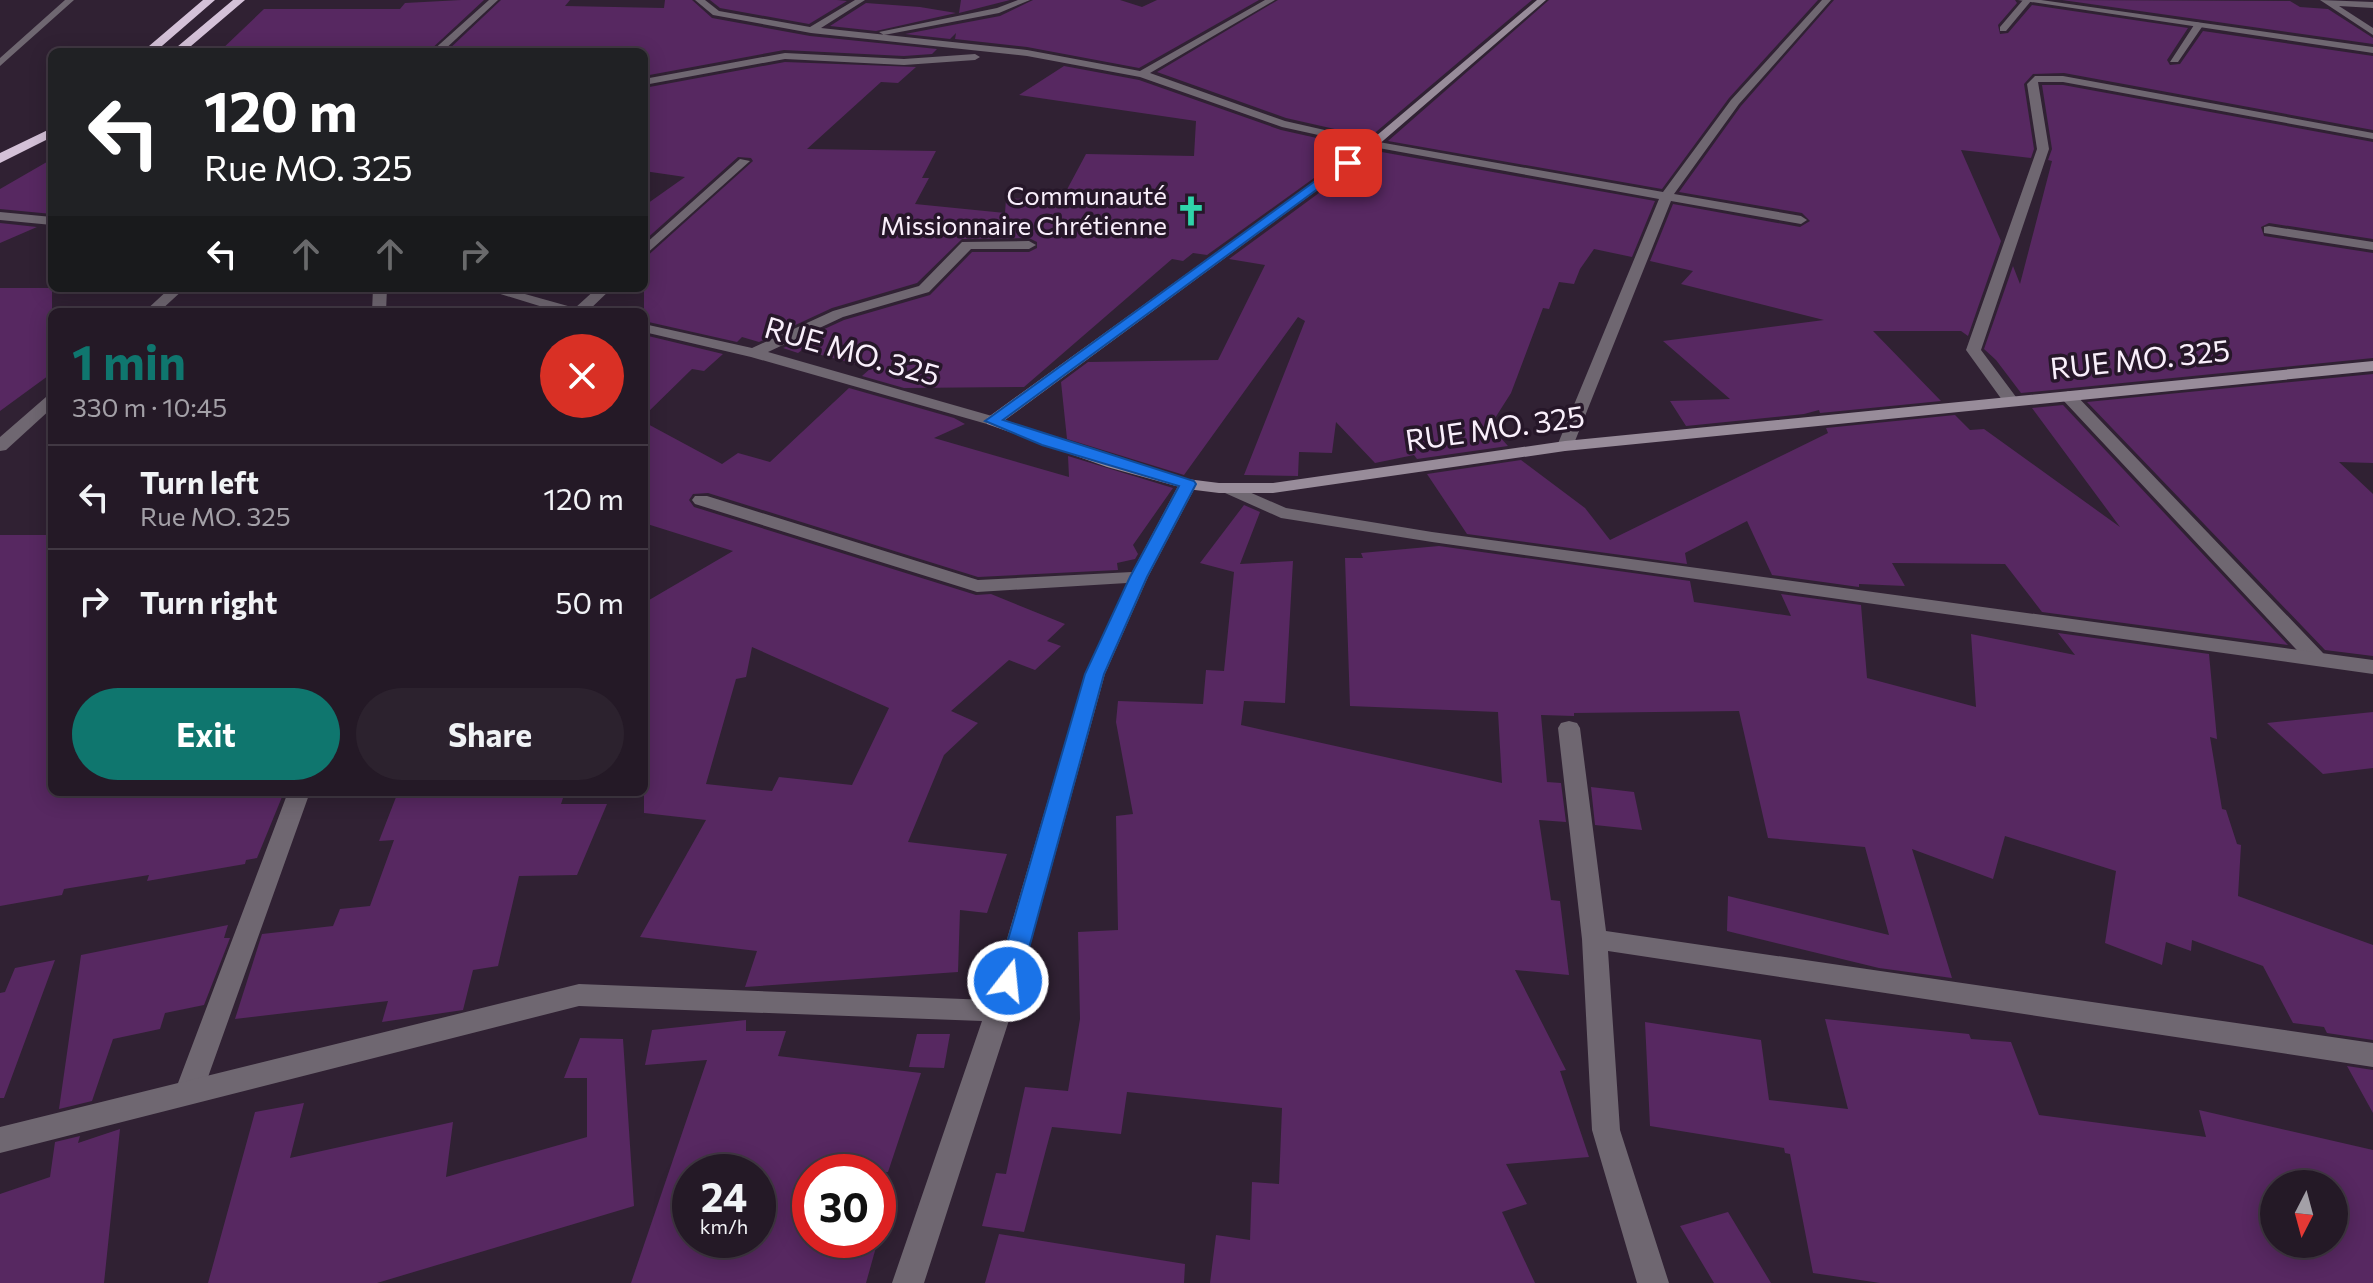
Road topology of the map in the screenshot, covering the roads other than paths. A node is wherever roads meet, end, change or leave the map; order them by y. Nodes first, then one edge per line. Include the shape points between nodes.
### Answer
1 (70, 0) edge
2 (210, 0) edge
3 (240, 0) edge
4 (494, 0) edge
5 (699, 0) edge
6 (861, 0) edge
7 (1026, 0) edge
8 (1271, 0) edge
9 (1542, 0) edge
10 (1827, 0) edge
11 (2024, 0) edge
12 (2327, 2) edge
13 (2373, 5) edge
14 (2199, 24) junction
15 (2003, 29) dead end
16 (811, 30) junction
17 (2373, 32) edge
18 (864, 36) junction
19 (153, 48) edge
20 (182, 48) edge
21 (440, 48) edge
22 (2373, 50) edge
23 (1027, 53) junction
24 (2174, 60) dead end
25 (0, 63) edge
26 (1142, 74) junction
27 (648, 81) edge
28 (48, 134) edge
29 (2373, 136) edge
30 (1373, 144) junction
31 (0, 159) edge
32 (744, 161) dead end
33 (1667, 195) junction
34 (0, 216) edge
35 (1801, 220) dead end
36 (48, 221) edge
37 (2269, 230) dead end
38 (1029, 245) dead end
39 (2373, 246) edge
40 (648, 248) edge
41 (174, 292) edge
42 (503, 292) edge
43 (600, 292) edge
44 (156, 308) edge
45 (562, 308) edge
46 (582, 308) edge
47 (648, 329) edge
48 (754, 353) junction
49 (2373, 366) edge
50 (2068, 396) junction
51 (2011, 401) junction
52 (48, 404) edge
53 (993, 421) junction
54 (0, 446) edge
55 (1565, 446) junction
56 (1188, 484) junction
57 (1231, 489) junction
58 (701, 500) dead end
59 (1139, 577) junction
60 (2316, 658) junction
61 (2373, 667) edge
62 (1569, 728) dead end
63 (298, 796) edge
64 (1595, 939) junction
65 (999, 1011) junction
66 (2373, 1055) edge
67 (189, 1091) junction
68 (0, 1140) edge
69 (908, 1283) edge
70 (1653, 1283) edge

1 - 25 street
2 - 19 highway
3 - 20 highway
4 - 21 street
5 - 16 street via 716,13
6 - 16 street
7 - 18 street
8 - 26 street
9 - 30 street
10 - 33 street via 1735,102
11 - 14 street
11 - 15 street
12 - 13 street
12 - 17 street
14 - 22 street
14 - 24 street
16 - 18 street
18 - 23 street
23 - 26 street
23 - 27 street via 904,62 785,56
26 - 30 street via 1282,124
28 - 31 highway
29 - 51 street via 2063,79 2035,79 2043,149 1973,350
30 - 33 street
30 - 53 street
32 - 40 street
33 - 35 street
33 - 55 street
34 - 36 street
37 - 39 street
38 - 48 street via 967,245 924,289 838,314
41 - 44 street
42 - 45 street
43 - 46 street
47 - 48 street, RUE MO. 325
48 - 53 street, RUE MO. 325
49 - 50 street, RUE MO. 325
50 - 51 street, RUE MO. 325
50 - 60 street
51 - 55 street, RUE MO. 325
52 - 54 street
53 - 56 street, RUE MO. 325
55 - 57 street, RUE MO. 325 via 1273,488
56 - 57 street, RUE MO. 325
56 - 59 street
57 - 60 street via 1281,513 1432,537
58 - 59 street via 977,586
59 - 65 street via 1095,674
60 - 61 street
62 - 64 street
63 - 67 street
64 - 66 street
64 - 70 street via 1606,1130
65 - 67 street via 579,995
65 - 69 street
67 - 68 street

